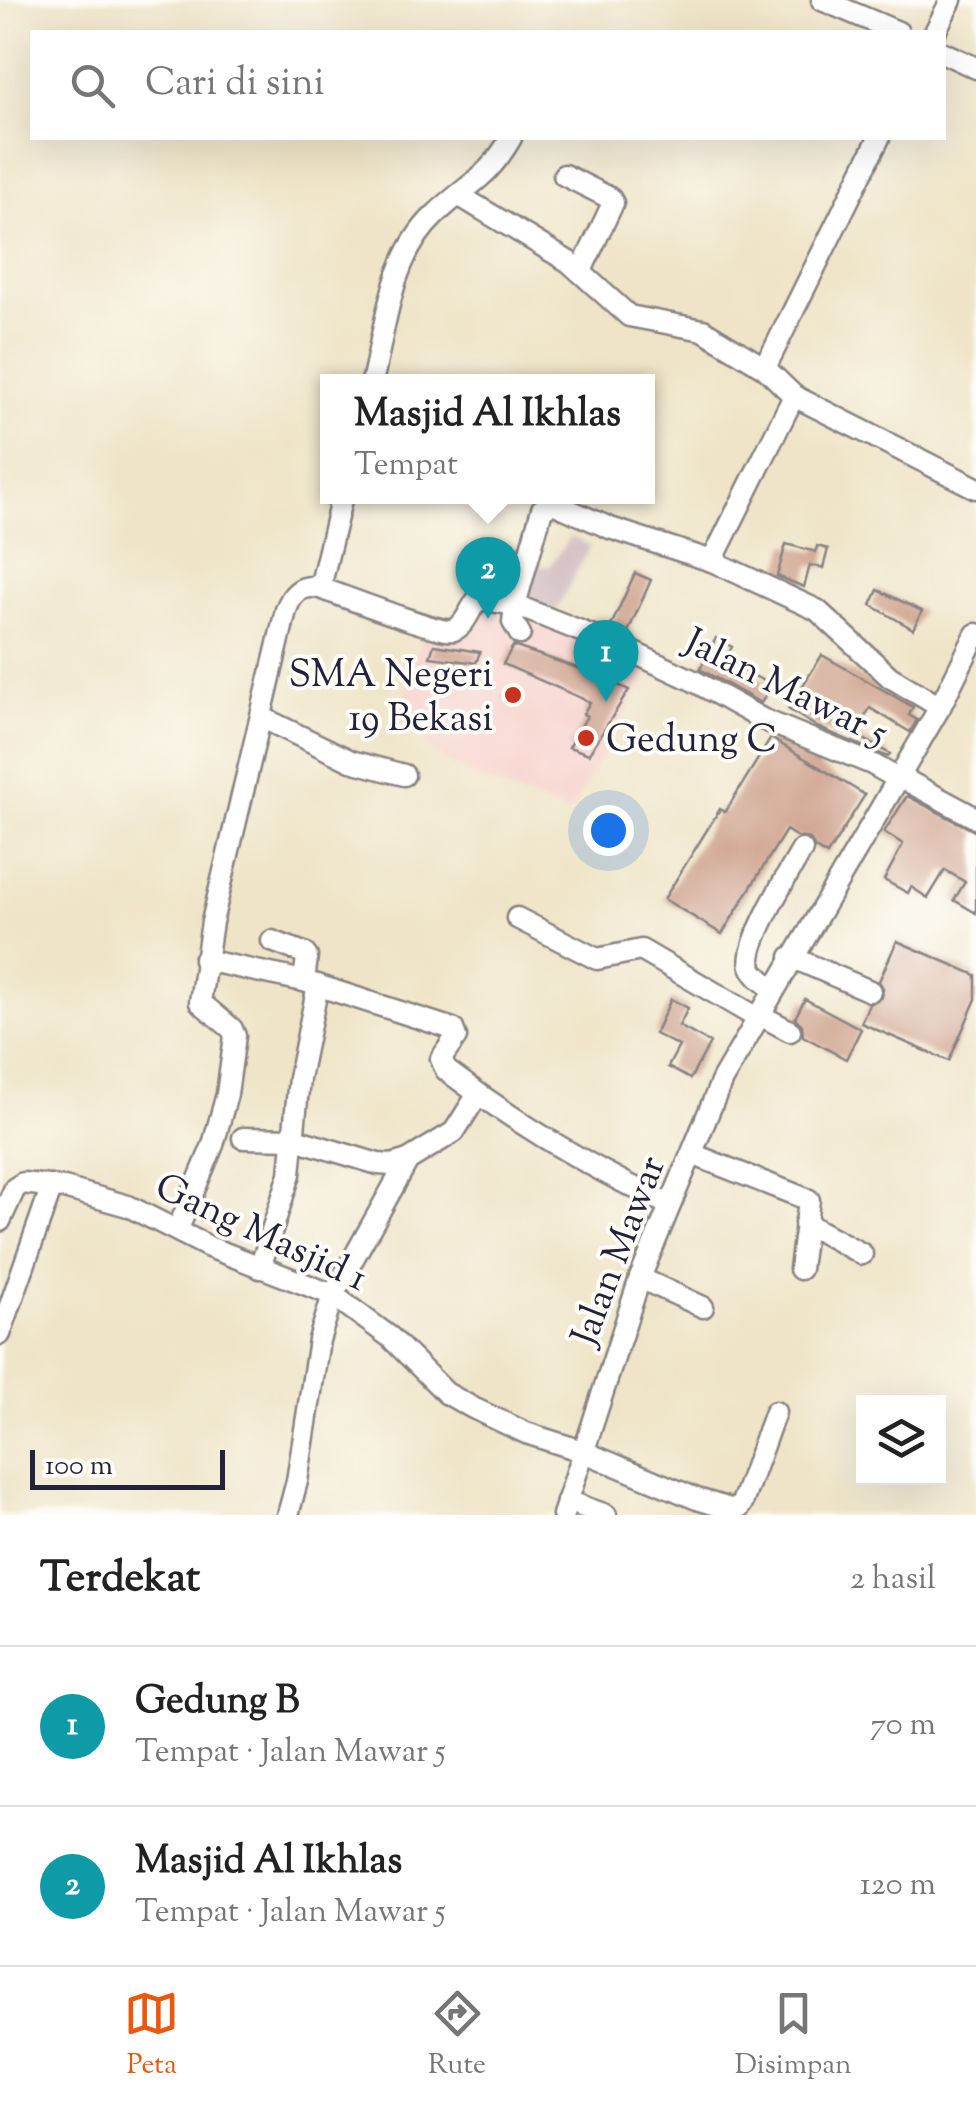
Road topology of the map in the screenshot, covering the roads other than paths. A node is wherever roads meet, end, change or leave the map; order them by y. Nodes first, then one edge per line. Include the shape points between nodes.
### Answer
1 (822, 0) edge
2 (951, 0) edge
3 (893, 30) edge
4 (936, 30) edge
5 (946, 53) edge
6 (976, 68) edge
7 (510, 140) edge
8 (878, 140) edge
9 (564, 175) dead end
10 (460, 196) junction
11 (581, 272) junction
12 (765, 368) junction
13 (374, 374) edge
14 (794, 396) junction
15 (976, 488) edge
16 (340, 504) edge
17 (548, 504) edge
18 (551, 504) edge
19 (712, 561) junction
20 (320, 588) junction
21 (515, 605) junction
22 (520, 634) dead end
23 (975, 639) edge
24 (940, 707) junction
25 (263, 718) junction
26 (404, 775) dead end
27 (898, 778) junction
28 (976, 818) edge
29 (802, 850) dead end
30 (517, 918) dead end
31 (272, 942) dead end
32 (791, 957) junction
33 (204, 960) junction
34 (311, 983) junction
35 (773, 989) junction
36 (870, 991) dead end
37 (757, 1016) junction
38 (790, 1031) dead end
39 (478, 1094) junction
40 (243, 1138) dead end
41 (295, 1139) junction
42 (692, 1154) junction
43 (408, 1160) junction
44 (52, 1186) junction
45 (670, 1205) junction
46 (0, 1222) edge
47 (805, 1223) junction
48 (178, 1229) junction
49 (862, 1254) dead end
50 (260, 1268) junction
51 (800, 1269) dead end
52 (640, 1278) junction
53 (332, 1295) junction
54 (703, 1307) dead end
55 (0, 1334) edge
56 (774, 1412) dead end
57 (582, 1450) junction
58 (565, 1508) edge
59 (714, 1510) edge
60 (288, 1515) edge
61 (606, 1515) edge

1 - 3 street
2 - 4 street
5 - 6 street
7 - 10 street via 488,173
8 - 12 street
9 - 11 street via 612,204
10 - 11 street
10 - 13 street via 434,216 400,268
11 - 12 street via 630,316 703,330
12 - 14 street
14 - 15 street
14 - 19 street
16 - 20 street
17 - 21 street
18 - 19 street
19 - 24 street via 817,610 890,677
20 - 21 street, Jalan Mawar 5 via 447,631 460,626 478,599
20 - 25 street via 310,586 290,598
21 - 22 street
21 - 27 street, Jalan Mawar 5
23 - 24 street, Jalan Mawar
24 - 27 street, Jalan Mawar
25 - 26 street via 351,761
25 - 33 street
27 - 28 street, Jalan Mawar 5
27 - 32 street, Jalan Mawar
29 - 35 street via 752,950 752,970
30 - 37 street via 598,959 641,950
31 - 34 street via 304,953
32 - 35 street, Jalan Mawar
32 - 36 street
33 - 34 street
33 - 48 street via 200,1002 235,1036 213,1145
34 - 39 street via 453,1029 456,1037 441,1066
34 - 41 street
35 - 37 street, Jalan Mawar
37 - 38 street
37 - 42 street, Jalan Mawar
39 - 43 street via 454,1132
39 - 45 street via 563,1150
40 - 41 street
41 - 43 street via 378,1164
41 - 50 street
42 - 45 street, Jalan Mawar
42 - 47 street via 804,1197 810,1203
43 - 53 street
44 - 46 street via 17,1186
44 - 48 street, Gang Masjid 1 via 128,1206
44 - 55 street
45 - 52 street, Jalan Mawar
47 - 49 street
47 - 51 street
48 - 50 street, Gang Masjid 1
50 - 53 street, Gang Masjid 1
52 - 54 street
52 - 57 street, Jalan Mawar
53 - 57 street, Gang Masjid 1 via 390,1337 446,1393 526,1433
53 - 60 street
56 - 59 street via 742,1503
57 - 58 street, Jalan Mawar
57 - 59 street, Gang Masjid 1
58 - 61 street

